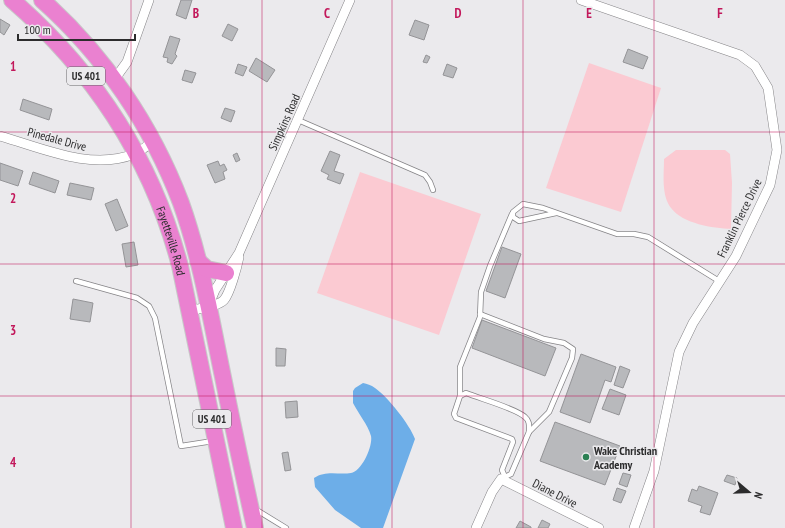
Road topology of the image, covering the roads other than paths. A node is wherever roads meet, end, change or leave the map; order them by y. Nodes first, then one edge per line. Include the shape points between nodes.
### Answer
1 (12, 0) edge
2 (42, 0) edge
3 (149, 0) edge
4 (350, 0) edge
5 (581, 0) edge
6 (114, 80) junction
7 (298, 120) junction
8 (0, 136) edge
9 (152, 142) junction
10 (135, 153) junction
11 (433, 190) dead end
12 (513, 212) junction
13 (556, 213) junction
14 (239, 253) junction
15 (198, 261) junction
16 (226, 273) junction
17 (76, 281) dead end
18 (719, 281) junction
19 (208, 306) junction
20 (190, 310) junction
21 (480, 314) junction
22 (460, 396) junction
23 (529, 432) junction
24 (217, 441) junction
25 (503, 478) junction
26 (250, 506) junction
27 (234, 528) edge
28 (255, 528) edge
29 (286, 528) edge
30 (476, 528) edge
31 (599, 528) edge
32 (634, 528) edge

1 - 10 highway, Fayetteville Road / US 401 via 43,27 92,84
2 - 6 highway, Fayetteville Road / US 401 via 87,46
3 - 6 street via 127,62
4 - 7 street, Simpkins Road
5 - 18 street, Franklin Pierce Drive via 740,55 755,66 768,88 777,150 770,185 736,256
6 - 9 highway, Fayetteville Road / US 401
7 - 11 lane via 425,175
7 - 14 street, Simpkins Road
8 - 10 street, Pinedale Drive via 86,160 110,160
9 - 10 street, Pinedale Drive
9 - 15 highway, Fayetteville Road / US 401 via 166,167 181,204
10 - 20 highway, Fayetteville Road / US 401 via 151,181 173,239
12 - 13 lane via 523,204
12 - 13 lane via 513,217 519,221
12 - 21 lane via 482,292
13 - 18 lane via 617,234 634,234 648,238
14 - 16 street, Simpkins Road
14 - 19 street, Simpkins Road via 237,269 224,300
15 - 16 highway via 207,269
15 - 19 highway, Fayetteville Road / US 401
16 - 19 street, Simpkins Road
17 - 24 lane via 137,298 149,306 155,318 181,446
18 - 32 street, Franklin Pierce Drive via 693,323 679,352 654,471
19 - 20 street, Simpkins Road
19 - 26 highway, Fayetteville Road / US 401
20 - 24 highway, Fayetteville Road / US 401
21 - 22 lane via 460,367
21 - 23 lane via 544,339 564,343 573,349 572,358 549,412
22 - 23 lane via 466,393 517,412 526,417 530,424
22 - 25 lane via 454,414 456,418 512,439 502,470
23 - 25 lane via 511,474
24 - 27 highway, Fayetteville Road / US 401
25 - 30 street via 492,492
25 - 31 street, Diane Drive
26 - 28 highway, Fayetteville Road / US 401
26 - 29 lane

